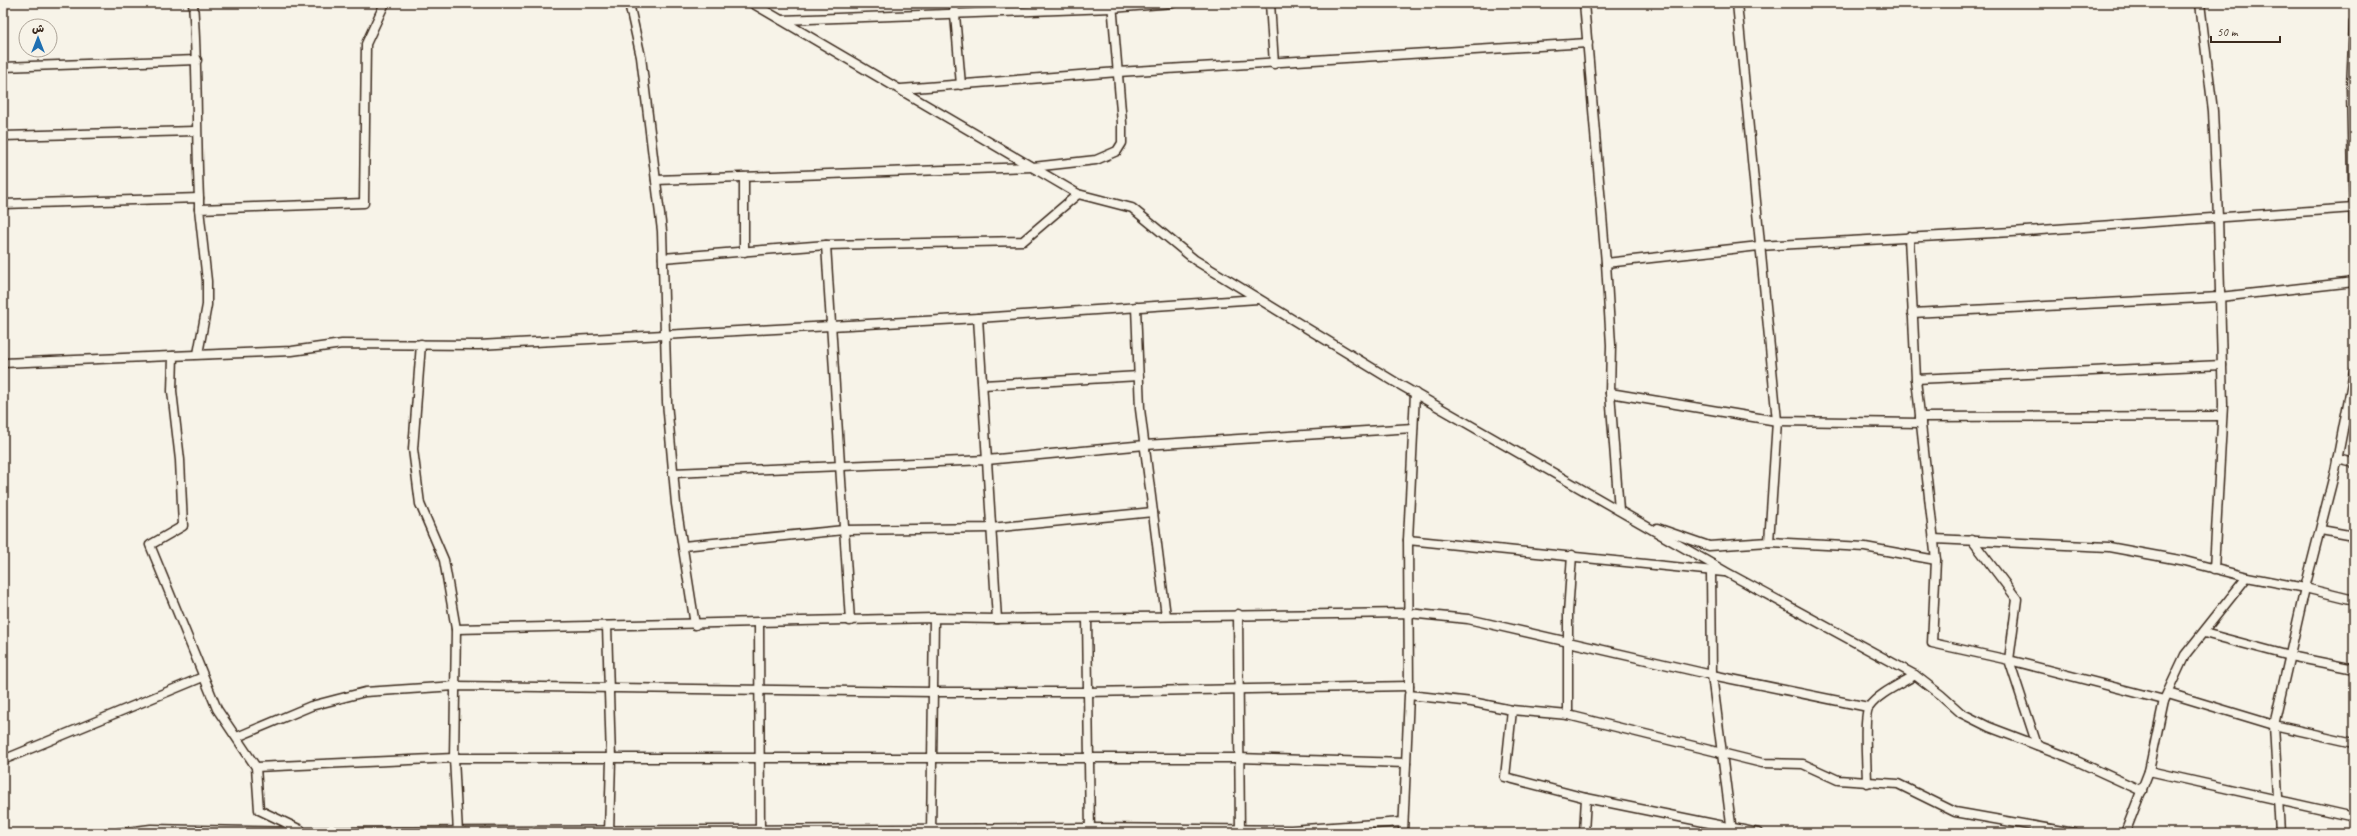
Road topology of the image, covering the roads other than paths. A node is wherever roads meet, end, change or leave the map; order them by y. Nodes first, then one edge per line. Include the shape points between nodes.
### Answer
1 (193, 3) edge
2 (384, 3) edge
3 (629, 3) edge
4 (752, 3) edge
5 (954, 3) edge
6 (1173, 3) edge
7 (1270, 3) edge
8 (1584, 3) edge
9 (1737, 3) edge
10 (2200, 3) edge
11 (1112, 5) edge
12 (954, 13) junction
13 (781, 20) junction
14 (2354, 22) edge
15 (1588, 43) junction
16 (197, 60) junction
17 (1274, 64) junction
18 (3, 67) edge
19 (1118, 72) junction
20 (962, 85) junction
21 (901, 90) junction
22 (196, 131) junction
23 (3, 136) edge
24 (1033, 167) junction
25 (744, 177) junction
26 (656, 180) junction
27 (1078, 194) junction
28 (199, 198) junction
29 (3, 204) edge
30 (2353, 208) edge
31 (199, 209) junction
32 (2218, 216) junction
33 (2354, 225) edge
34 (1909, 237) junction
35 (826, 245) junction
36 (1759, 246) junction
37 (744, 252) junction
38 (663, 258) junction
39 (1606, 263) junction
40 (2354, 282) edge
41 (2220, 297) junction
42 (1258, 299) junction
43 (1136, 307) junction
44 (1912, 313) junction
45 (978, 318) junction
46 (830, 324) junction
47 (665, 334) junction
48 (421, 344) junction
49 (198, 354) junction
50 (173, 356) junction
51 (3, 363) edge
52 (2222, 365) junction
53 (2354, 372) edge
54 (1139, 376) junction
55 (1916, 379) junction
56 (983, 386) junction
57 (2352, 390) edge
58 (1415, 393) junction
59 (1610, 393) junction
60 (2222, 416) junction
61 (1920, 420) junction
62 (1777, 421) junction
63 (1413, 428) junction
64 (1145, 445) junction
65 (2337, 459) junction
66 (987, 460) junction
67 (2354, 463) edge
68 (840, 466) junction
69 (673, 473) junction
70 (1619, 510) junction
71 (1153, 512) junction
72 (1640, 522) junction
73 (991, 528) junction
74 (844, 530) junction
75 (2321, 530) junction
76 (2354, 536) edge
77 (1934, 539) junction
78 (1408, 540) junction
79 (1972, 540) junction
80 (1769, 542) junction
81 (683, 546) junction
82 (1572, 555) junction
83 (1936, 560) junction
84 (2214, 568) junction
85 (1711, 572) junction
86 (1726, 572) junction
87 (2247, 577) junction
88 (2305, 588) junction
89 (2354, 600) edge
90 (1408, 613) junction
91 (1238, 614) junction
92 (1166, 616) junction
93 (934, 618) junction
94 (1087, 618) junction
95 (997, 619) junction
96 (850, 621) junction
97 (759, 624) junction
98 (695, 625) junction
99 (607, 626) junction
100 (456, 629) junction
101 (2204, 633) junction
102 (1568, 641) junction
103 (2290, 656) junction
104 (2009, 660) junction
105 (2354, 669) edge
106 (1712, 675) junction
107 (1915, 675) junction
108 (203, 678) junction
109 (455, 686) junction
110 (1409, 686) junction
111 (609, 688) junction
112 (1239, 688) junction
113 (758, 690) junction
114 (933, 692) junction
115 (1086, 692) junction
116 (1409, 695) junction
117 (2166, 696) junction
118 (1868, 707) junction
119 (1512, 710) junction
120 (1568, 715) junction
121 (2274, 725) junction
122 (237, 737) junction
123 (2354, 743) edge
124 (2038, 745) junction
125 (1722, 752) junction
126 (454, 758) junction
127 (1239, 758) junction
128 (611, 759) junction
129 (759, 759) junction
130 (932, 759) junction
131 (3, 760) edge
132 (1090, 760) junction
133 (1406, 763) junction
134 (256, 767) junction
135 (2149, 771) junction
136 (1867, 783) junction
137 (2142, 791) junction
138 (1586, 798) junction
139 (2277, 800) junction
140 (2354, 817) edge
141 (1402, 822) junction
142 (1732, 830) edge
143 (931, 831) edge
144 (1090, 831) edge
145 (1240, 831) edge
146 (304, 832) edge
147 (458, 832) edge
148 (609, 832) edge
149 (760, 832) edge
150 (118, 833) edge
151 (1403, 833) edge
152 (1584, 833) edge
153 (1758, 833) edge
154 (2074, 833) edge
155 (2126, 833) edge
156 (2280, 833) edge

1 - 16 street
2 - 31 street via 366,44 364,203
3 - 26 street via 642,57
4 - 13 street
5 - 12 street
6 - 11 street
7 - 17 street
8 - 15 street
9 - 36 street
10 - 32 street via 2213,111
11 - 12 street
11 - 19 street
12 - 13 street
12 - 20 street
13 - 21 street
14 - 30 street via 2351,88
15 - 17 street
15 - 39 street
16 - 18 street
16 - 22 street
17 - 19 street
19 - 20 street
19 - 24 street via 1122,142 1117,151 1096,160
20 - 21 street
21 - 24 street
22 - 23 street
22 - 28 street
24 - 25 street
24 - 27 street
25 - 26 street
25 - 37 street
26 - 38 street
27 - 35 street via 1023,241
27 - 42 street via 1132,208 1195,260
28 - 29 street
28 - 31 street
30 - 32 street
30 - 33 street
31 - 49 street via 207,305
32 - 34 street
32 - 41 street
34 - 36 street
34 - 44 street
35 - 37 street
35 - 46 street
36 - 39 street
36 - 62 street
37 - 38 street
38 - 47 street
39 - 59 street via 1611,345
40 - 41 street
41 - 44 street
41 - 52 street
42 - 43 street
42 - 58 street
43 - 45 street
43 - 54 street
44 - 55 street
45 - 46 street
45 - 56 street
46 - 47 street
46 - 68 street
47 - 48 street via 479,345
47 - 69 street
48 - 49 street via 342,344 292,350
48 - 100 street via 413,449 420,504 444,560
49 - 50 street
50 - 51 street
50 - 108 street via 172,391 180,460 183,526 150,545
52 - 55 street
52 - 60 street
53 - 57 street
54 - 56 street
54 - 64 street
55 - 61 street
56 - 66 street
57 - 65 street
58 - 63 street
58 - 70 street
59 - 62 street
59 - 70 street
60 - 61 street
60 - 84 street
61 - 62 street
61 - 77 street
62 - 80 street
63 - 64 street
63 - 78 street
64 - 66 street
64 - 71 street
65 - 67 street
65 - 75 street
66 - 68 street
66 - 73 street
68 - 69 street
68 - 74 street
69 - 81 street
70 - 72 street
71 - 73 street
71 - 92 street
72 - 80 street via 1709,546
72 - 86 street
73 - 74 street
73 - 95 street
74 - 81 street
74 - 96 street
75 - 76 street
75 - 88 street
77 - 79 street
77 - 83 street
78 - 82 street
78 - 90 street
79 - 84 street via 2109,547
79 - 104 street via 2017,599
80 - 83 street via 1865,547
81 - 98 street
82 - 85 street
82 - 102 street
83 - 104 street via 1932,643
84 - 87 street
85 - 86 street
85 - 106 street
86 - 107 street
87 - 88 street
87 - 101 street
88 - 89 street
88 - 103 street
90 - 91 street
90 - 102 street via 1468,619
90 - 110 street
91 - 92 street
91 - 112 street
92 - 94 street
93 - 95 street
93 - 96 street
93 - 114 street
94 - 95 street
94 - 115 street
96 - 97 street
97 - 98 street
97 - 113 street
98 - 99 street
99 - 100 street
99 - 111 street
100 - 109 street
101 - 103 street
101 - 117 street via 2185,655
102 - 106 street
102 - 120 street
103 - 105 street
103 - 121 street
104 - 117 street
104 - 124 street
106 - 118 street
106 - 125 street
107 - 118 street
107 - 124 street via 1961,713 1989,727
108 - 122 street via 217,709
108 - 131 street
109 - 111 street
109 - 122 street via 365,692 311,706
109 - 126 street
110 - 112 street
110 - 116 street
111 - 113 street
111 - 128 street
112 - 115 street
112 - 127 street
113 - 114 street
113 - 129 street
114 - 115 street
114 - 130 street
115 - 132 street
116 - 119 street via 1472,702
116 - 133 street
117 - 121 street
117 - 135 street
118 - 136 street
119 - 120 street
119 - 138 street via 1505,777
120 - 125 street
121 - 123 street
121 - 139 street
122 - 134 street
124 - 137 street
125 - 136 street via 1762,763 1803,764 1838,780
125 - 142 street
126 - 128 street
126 - 134 street
126 - 147 street
127 - 132 street
127 - 133 street
127 - 145 street
128 - 129 street
128 - 148 street
129 - 130 street
129 - 149 street
130 - 132 street
130 - 143 street
132 - 144 street
133 - 141 street
134 - 146 street via 259,810
135 - 137 street
135 - 139 street
136 - 154 street via 1898,784 1955,812
137 - 155 street
138 - 142 street
138 - 152 street
139 - 140 street
139 - 156 street
141 - 145 street
141 - 151 street
142 - 153 street
143 - 144 street
143 - 149 street
144 - 145 street
146 - 147 street
146 - 150 street via 151,829
147 - 148 street
148 - 149 street

